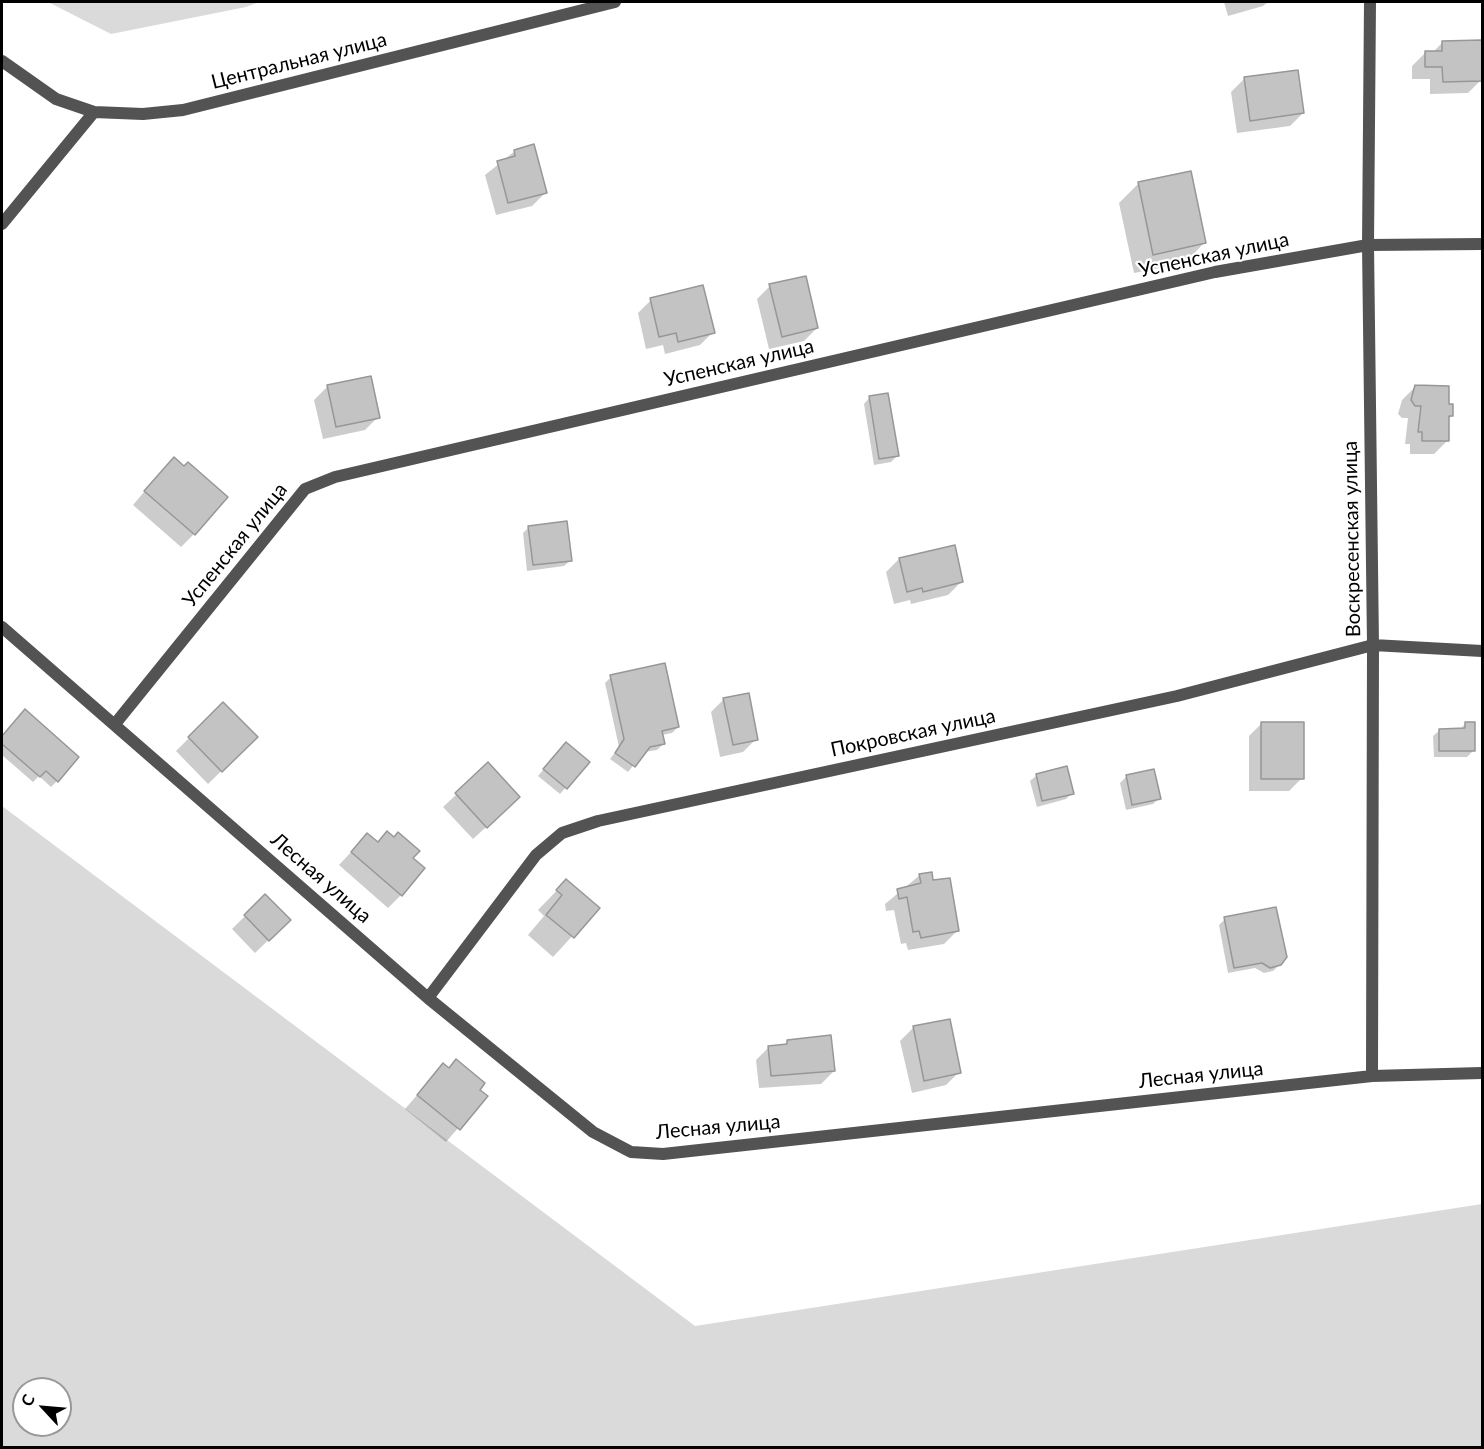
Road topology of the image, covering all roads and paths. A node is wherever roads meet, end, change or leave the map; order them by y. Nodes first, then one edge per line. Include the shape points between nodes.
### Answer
1 (615, 2) edge
2 (1370, 2) edge
3 (2, 61) edge
4 (94, 112) junction
5 (2, 224) edge
6 (1368, 244) junction
7 (1482, 244) edge
8 (2, 627) edge
9 (1373, 645) junction
10 (1482, 651) edge
11 (115, 723) junction
12 (428, 998) junction
13 (1482, 1073) edge
14 (1372, 1076) junction

1 - 4 street, Центральная улица via 183,110 143,114
2 - 6 street, Воскресенская улица
3 - 4 street, Центральная улица via 56,99
4 - 5 street
6 - 7 street, Успенская улица
6 - 9 street, Воскресенская улица
6 - 11 street, Успенская улица via 1215,272 335,477 305,489
8 - 11 street, Лесная улица
9 - 10 street, Покровская улица
9 - 12 street, Покровская улица via 1177,696 598,821 562,833 536,855
9 - 14 street, Воскресенская улица
11 - 12 street, Лесная улица
12 - 14 street, Лесная улица via 593,1132 631,1152 675,1153
13 - 14 street, Лесная улица

